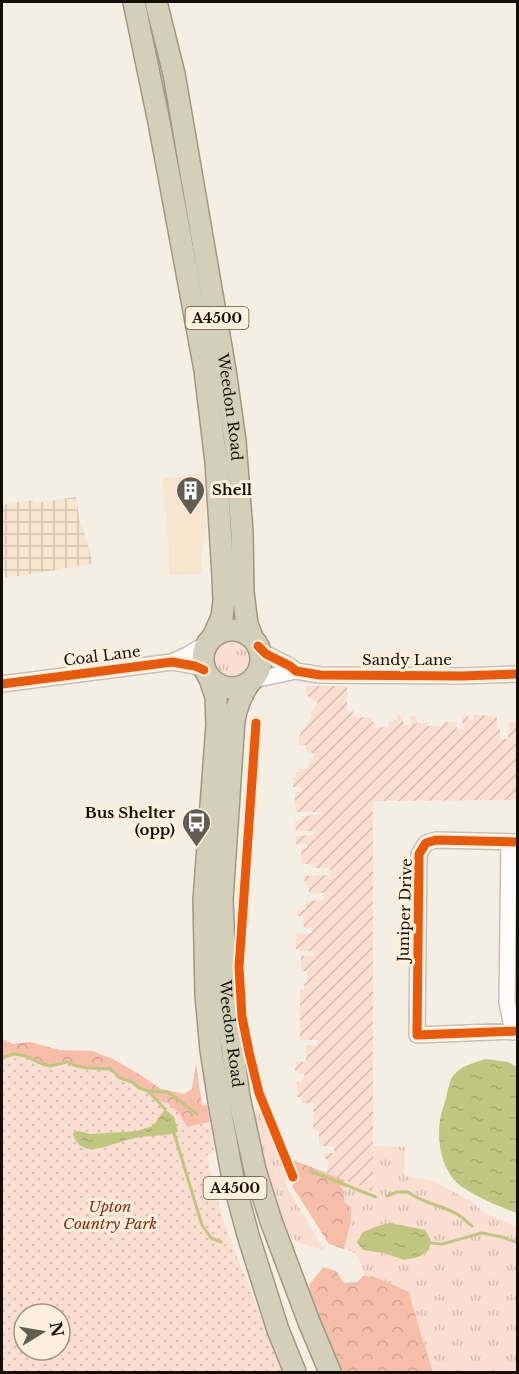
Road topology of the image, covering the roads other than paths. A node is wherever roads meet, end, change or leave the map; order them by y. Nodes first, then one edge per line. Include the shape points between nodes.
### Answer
1 (134, 2) edge
2 (156, 2) edge
3 (210, 640) junction
4 (255, 642) junction
5 (171, 662) junction
6 (296, 671) junction
7 (518, 674) edge
8 (207, 675) junction
9 (252, 681) junction
10 (2, 684) edge
11 (513, 842) edge
12 (515, 1032) edge
13 (295, 1372) edge
14 (330, 1372) edge

1 - 3 highway, Weedon Road / A4500 via 205,370 216,462 224,601 222,617
2 - 4 highway, Weedon Road / A4500 via 174,74 225,370 235,441 243,592 247,624
3 - 4 highway via 233,629 246,633
3 - 5 street, Coal Lane
3 - 8 highway via 202,657
4 - 6 street via 266,654
4 - 9 highway via 261,660
5 - 8 street, Coal Lane via 195,666
5 - 10 street, Coal Lane
6 - 7 street, Sandy Lane via 320,675
6 - 9 street
8 - 9 highway via 221,687 232,689
8 - 13 highway, Weedon Road / A4500 via 216,697 217,726 204,900 211,1050 233,1179 278,1330
9 - 14 highway, Weedon Road / A4500 via 237,705 233,730 222,900 226,1001 239,1097 255,1170
11 - 12 street via 507,1002
11 - 12 street, Juniper Drive via 436,840 426,843 419,854 417,1035

